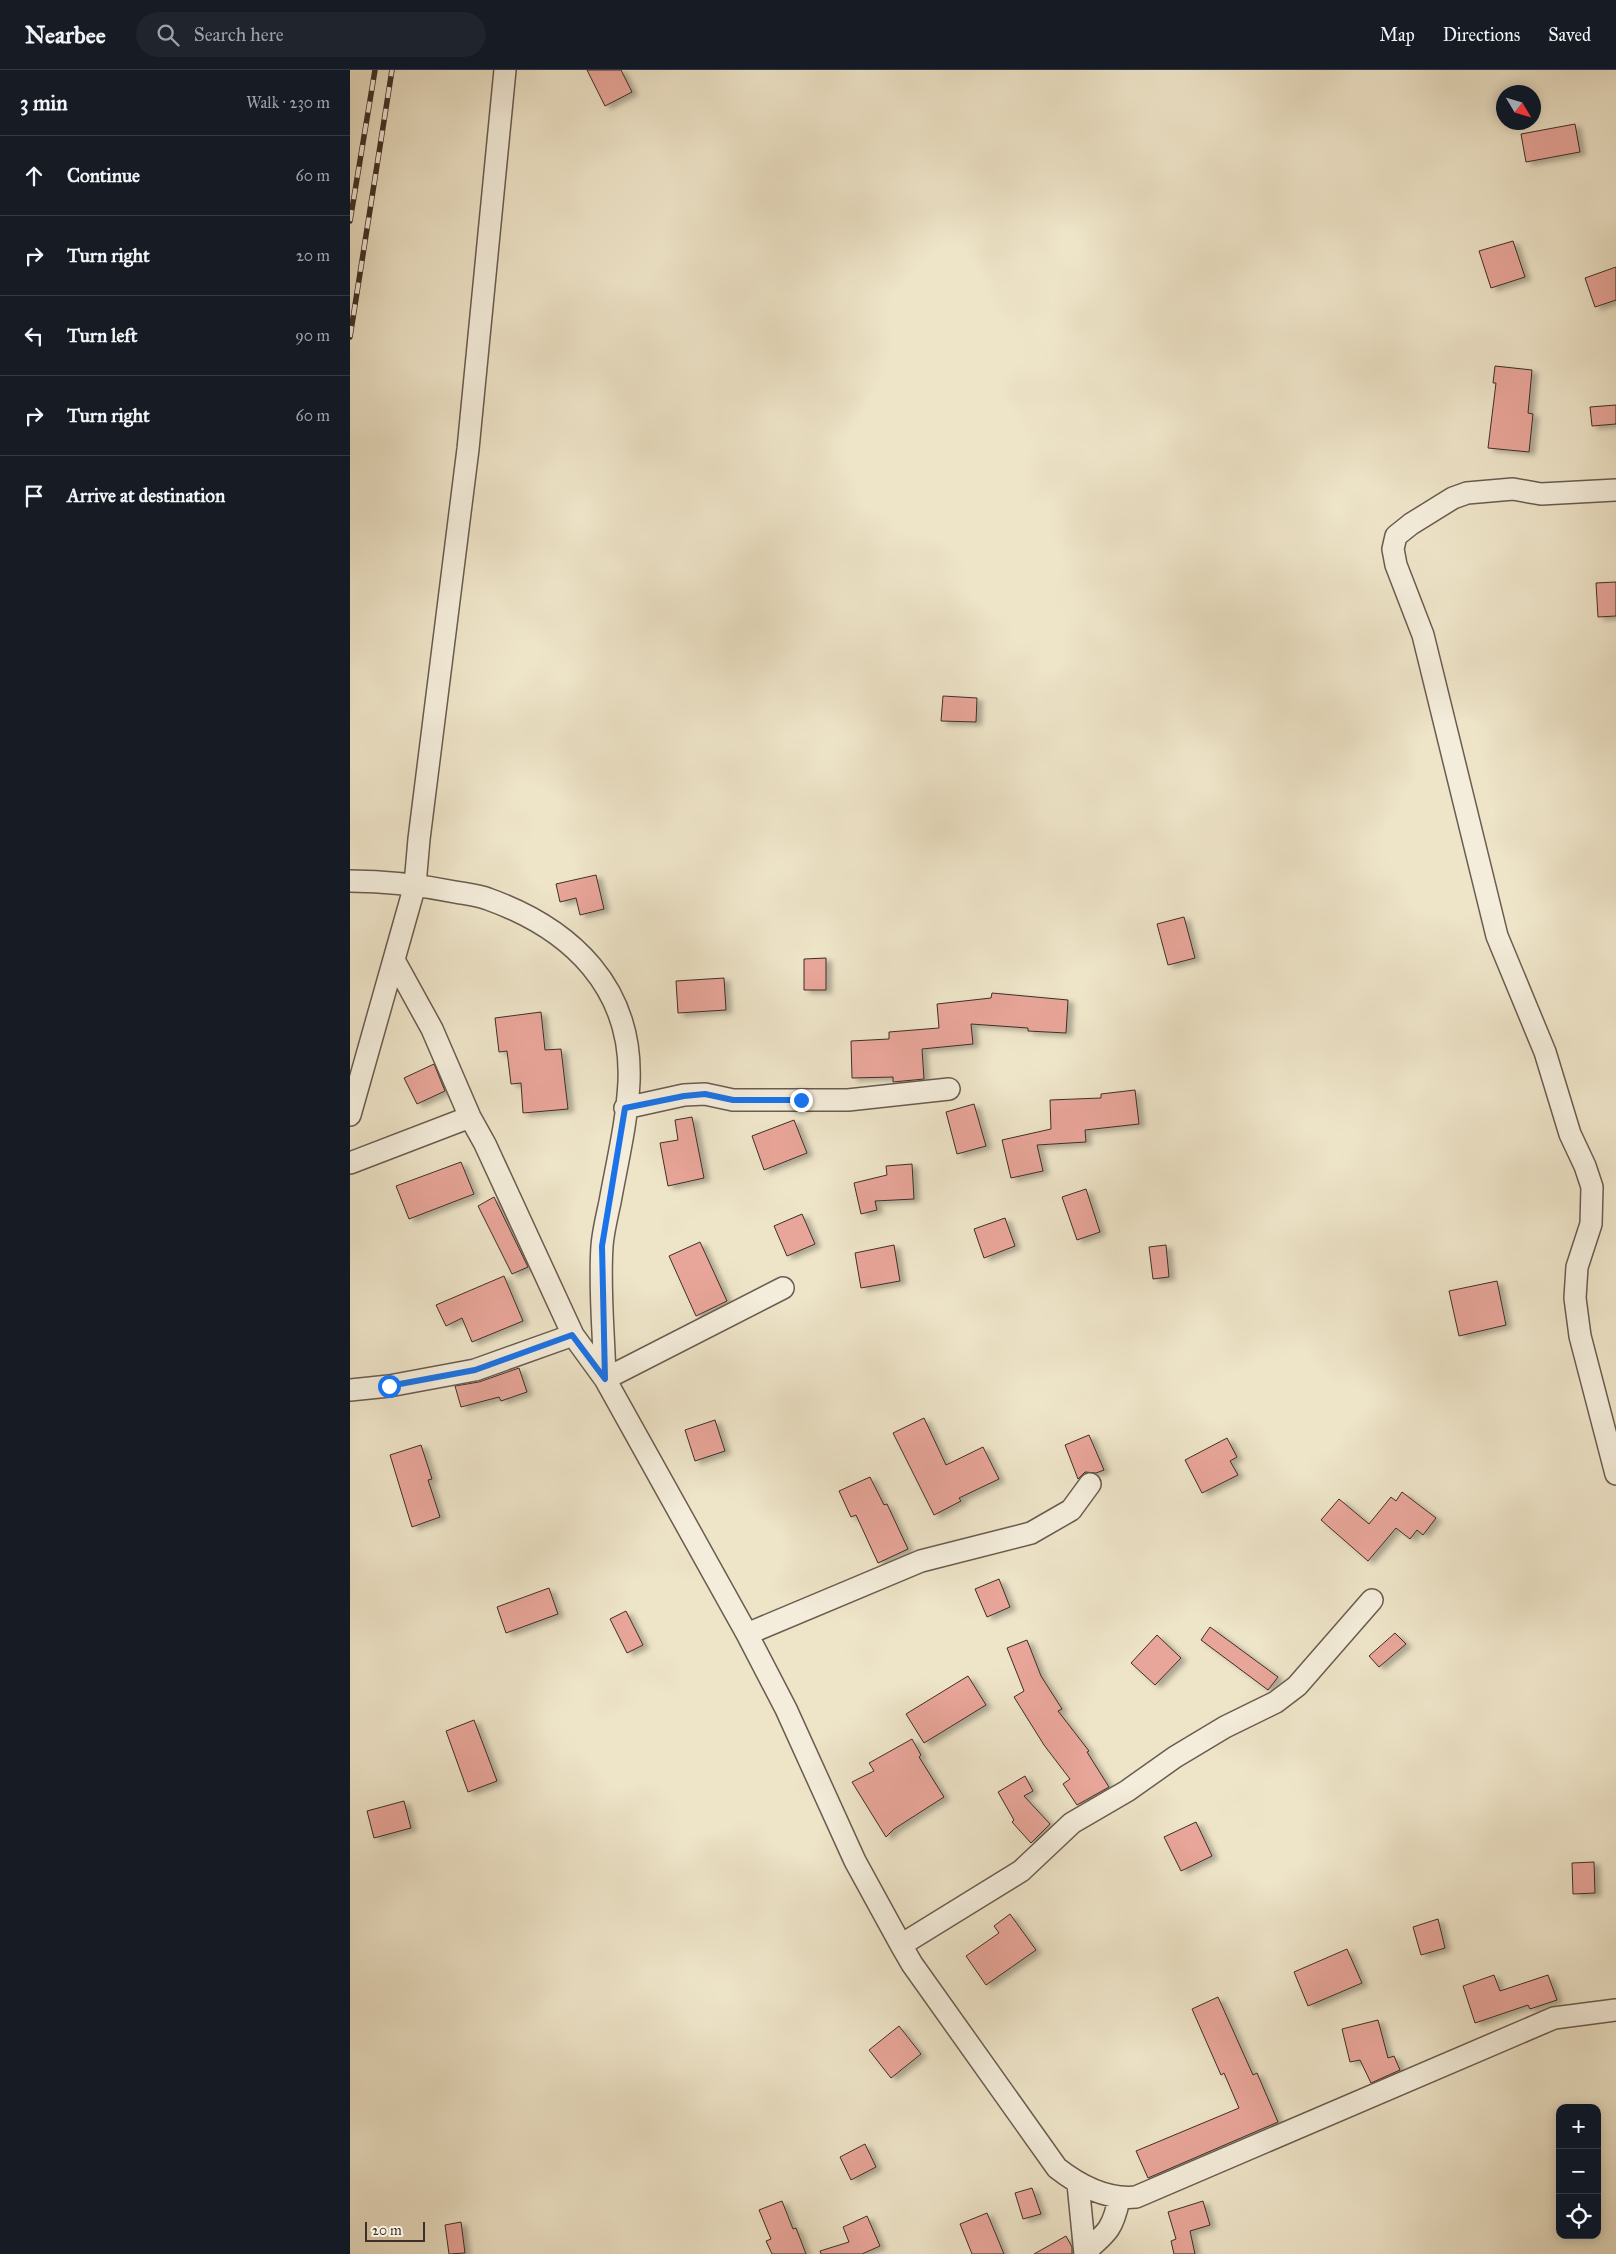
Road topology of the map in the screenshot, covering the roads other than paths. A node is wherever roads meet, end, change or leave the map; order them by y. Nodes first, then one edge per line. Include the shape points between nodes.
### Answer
1 (505, 70) edge
2 (1616, 490) edge
3 (350, 881) edge
4 (415, 885) junction
5 (394, 960) junction
6 (949, 1089) dead end
7 (625, 1108) junction
8 (350, 1115) edge
9 (470, 1117) junction
10 (350, 1163) edge
11 (783, 1288) dead end
12 (572, 1335) junction
13 (605, 1379) junction
14 (350, 1390) edge
15 (1616, 1474) edge
16 (1090, 1484) dead end
17 (1372, 1600) dead end
18 (747, 1634) junction
19 (901, 1945) junction
20 (1616, 2010) edge
21 (1078, 2184) junction
22 (1119, 2199) junction
23 (1086, 2252) edge

1 - 4 street via 468,449
2 - 15 street via 1540,494 1514,489 1467,493 1411,524 1396,536 1393,549 1423,635 1497,936 1545,1052 1570,1134 1592,1187 1591,1224 1577,1267 1575,1298 1580,1336
3 - 4 street
4 - 5 street
4 - 7 street via 487,898 531,918 573,946 599,975 616,1004 628,1045
5 - 8 street
5 - 9 street via 432,1029
6 - 7 street via 848,1100 733,1100 705,1094
7 - 13 street via 602,1246
9 - 10 street
9 - 12 street
11 - 13 street
12 - 13 street
12 - 14 street via 475,1370
13 - 18 street
16 - 18 street via 1071,1510 1031,1533 921,1560
17 - 19 street via 1297,1686 1276,1702 1225,1727 1072,1823 1021,1870
18 - 19 street via 786,1709 855,1861
19 - 21 street via 1057,2168
20 - 22 street via 1554,2018 1136,2198
21 - 22 street
21 - 23 street
22 - 23 street via 1114,2221 1107,2233

